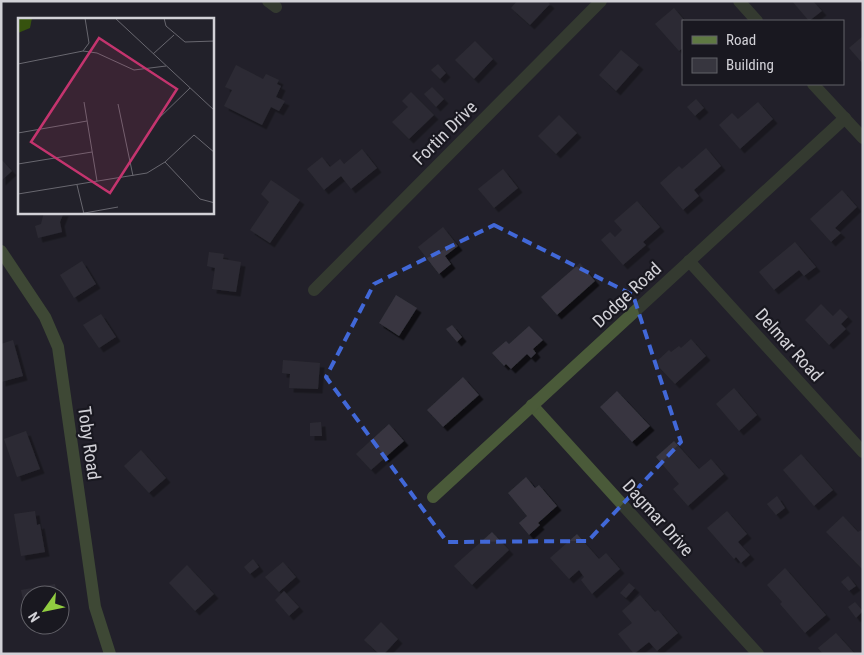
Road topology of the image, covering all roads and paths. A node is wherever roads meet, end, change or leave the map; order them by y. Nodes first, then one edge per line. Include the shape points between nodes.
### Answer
1 (601, 1) edge
2 (739, 1) edge
3 (756, 20) edge
4 (815, 85) edge
5 (844, 118) junction
6 (863, 138) edge
7 (1, 251) edge
8 (689, 261) junction
9 (314, 290) dead end
10 (532, 405) junction
11 (863, 452) edge
12 (433, 497) dead end
13 (110, 654) edge
14 (758, 654) edge

1 - 9 street, Fortin Drive
2 - 3 street
4 - 5 street
5 - 6 street
5 - 8 street, Dodge Road
7 - 13 main road, Toby Road via 45,318 58,346 93,598
8 - 10 street, Dodge Road
8 - 11 street, Delmar Road
10 - 12 street, Dodge Road
10 - 14 street, Dagmar Drive

